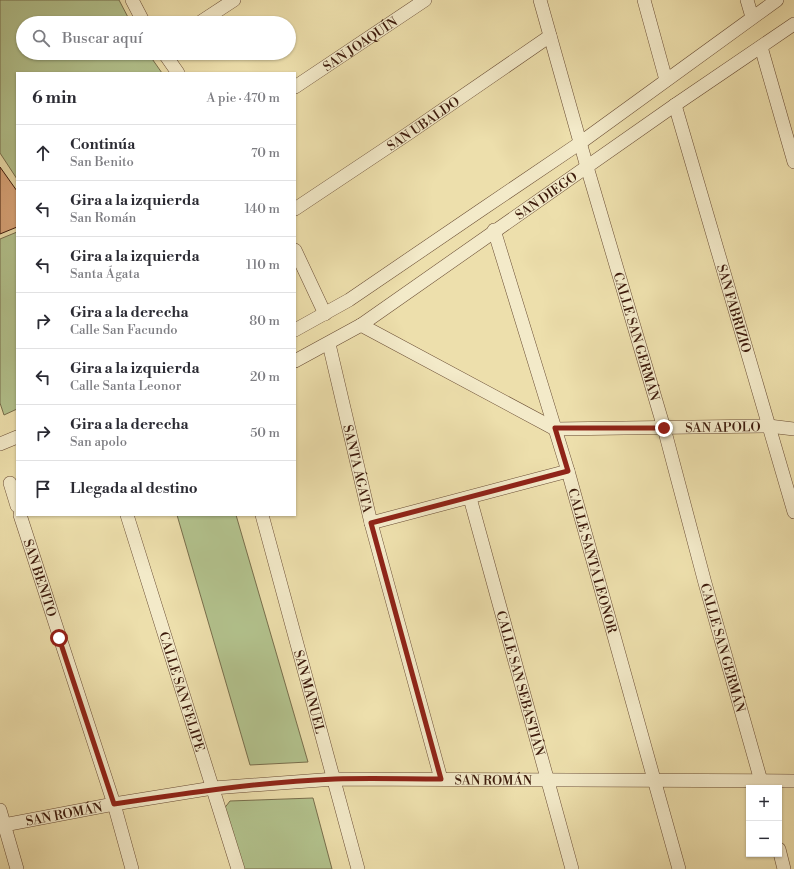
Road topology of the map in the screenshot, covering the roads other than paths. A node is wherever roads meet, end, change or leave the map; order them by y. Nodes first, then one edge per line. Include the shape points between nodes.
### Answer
1 (132, 0) edge
2 (234, 0) edge
3 (425, 0) edge
4 (540, 0) edge
5 (644, 0) edge
6 (747, 0) edge
7 (777, 0) edge
8 (140, 16) edge
9 (210, 16) edge
10 (752, 17) junction
11 (794, 24) edge
12 (550, 36) junction
13 (761, 47) junction
14 (169, 60) edge
15 (177, 72) edge
16 (666, 80) junction
17 (296, 86) edge
18 (674, 105) junction
19 (580, 143) junction
20 (794, 162) edge
21 (587, 167) junction
22 (296, 207) edge
23 (494, 230) junction
24 (296, 252) edge
25 (325, 314) junction
26 (361, 325) junction
27 (296, 329) edge
28 (329, 344) junction
29 (296, 360) edge
30 (769, 426) junction
31 (555, 428) junction
32 (664, 428) junction
33 (794, 429) edge
34 (16, 438) edge
35 (1, 441) edge
36 (568, 471) junction
37 (9, 483) edge
38 (470, 498) junction
39 (16, 503) edge
40 (794, 512) edge
41 (20, 516) edge
42 (127, 516) edge
43 (262, 516) edge
44 (371, 523) junction
45 (335, 779) junction
46 (441, 779) junction
47 (548, 780) junction
48 (654, 780) junction
49 (794, 781) edge
50 (762, 785) edge
51 (214, 788) junction
52 (114, 804) junction
53 (0, 810) edge
54 (4, 825) junction
55 (781, 857) edge
56 (17, 869) edge
57 (132, 869) edge
58 (238, 869) edge
59 (358, 869) edge
60 (572, 869) edge
61 (679, 869) edge
62 (784, 869) edge

1 - 8 street
2 - 9 street
3 - 17 street, SAN JOAQUÍN
4 - 12 street, CALLE SAN GERMÁN
5 - 16 street
6 - 10 street
7 - 10 street, SAN DIEGO
10 - 16 street, SAN DIEGO
11 - 13 street, SAN DIEGO
12 - 19 street, CALLE SAN GERMÁN
12 - 22 street, SAN UBALDO
13 - 18 street, SAN DIEGO
13 - 20 street
14 - 15 street
16 - 19 street, SAN DIEGO
18 - 21 street, SAN DIEGO
18 - 30 street, SAN FABRIZIO
19 - 21 street, CALLE SAN GERMÁN
19 - 25 street, SAN DIEGO
21 - 23 street, SAN DIEGO
21 - 32 street, CALLE SAN GERMÁN
23 - 26 street, SAN DIEGO
23 - 31 street, CALLE SANTA LEONOR
24 - 25 street
25 - 27 street, SAN DIEGO
26 - 28 street, SAN DIEGO
26 - 31 street
28 - 29 street, SAN DIEGO
28 - 44 street, SANTA ÁGATA
30 - 32 street, SAN APOLO
30 - 33 street, SAN APOLO
30 - 40 street, SAN FABRIZIO
31 - 32 street, SAN APOLO
31 - 36 street, CALLE SANTA LEONOR
32 - 50 street, CALLE SAN GERMÁN
34 - 35 street
36 - 38 street
36 - 48 street, CALLE SANTA LEONOR
37 - 39 street
38 - 44 street
38 - 47 street, CALLE SAN SEBASTIÁN
41 - 52 street, SAN BENITO
42 - 51 street, CALLE SAN FELIPE
43 - 45 street, SAN MANUEL
44 - 46 street, SANTA ÁGATA
45 - 46 street, SAN ROMÁN
45 - 51 street, SAN ROMÁN
45 - 59 street, SAN MANUEL
46 - 47 street, SAN ROMÁN
47 - 48 street, SAN ROMÁN
47 - 60 street, CALLE SAN SEBASTIÁN
48 - 50 street, SAN ROMÁN
48 - 61 street, CALLE SANTA LEONOR
49 - 50 street, SAN ROMÁN
51 - 52 street, SAN ROMÁN
51 - 58 street, CALLE SAN FELIPE
52 - 54 street, SAN ROMÁN
52 - 57 street, SAN BENITO
53 - 54 street
54 - 56 street
55 - 62 street

